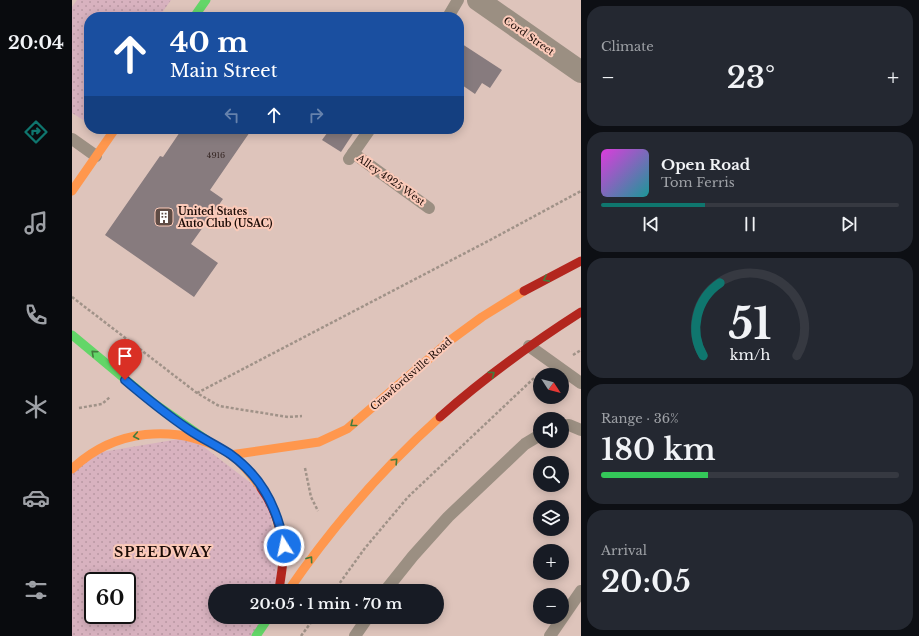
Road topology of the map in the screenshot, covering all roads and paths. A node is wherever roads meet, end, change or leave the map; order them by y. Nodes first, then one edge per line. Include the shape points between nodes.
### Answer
1 (206, 0) edge
2 (458, 0) edge
3 (478, 0) edge
4 (198, 12) edge
5 (451, 12) edge
6 (581, 72) edge
7 (111, 134) edge
8 (366, 134) edge
9 (72, 139) edge
10 (96, 156) junction
11 (581, 190) edge
12 (72, 191) edge
13 (429, 208) dead end
14 (581, 261) edge
15 (72, 296) edge
16 (581, 312) edge
17 (72, 335) edge
18 (529, 346) junction
19 (581, 350) edge
20 (556, 365) junction
21 (581, 383) edge
22 (197, 393) junction
23 (114, 394) dead end
24 (79, 408) dead end
25 (302, 416) dead end
26 (569, 426) edge
27 (581, 430) edge
28 (533, 439) edge
29 (214, 444) junction
30 (230, 455) junction
31 (305, 463) dead end
32 (72, 469) edge
33 (323, 515) dead end
34 (280, 584) edge
35 (293, 584) edge
36 (339, 584) edge
37 (391, 584) edge
38 (581, 591) edge
39 (265, 624) edge
40 (310, 624) edge
41 (363, 624) edge
42 (256, 636) edge
43 (301, 636) edge
44 (355, 636) edge
45 (550, 636) edge

1 - 4 main road
2 - 5 lane
3 - 6 street, Cord Street
7 - 10 main road
8 - 13 lane, Alley 4925 West via 350,157
9 - 10 lane
10 - 12 main road
11 - 22 path
14 -> 30 main road, Crawfordsville Road via 515,296 482,317 446,344 347,429 319,442
15 - 22 path
16 - 18 main road
29 -> 17 main road via 155,405
18 - 20 lane
35 -> 18 main road via 344,516 410,445 481,382
19 - 20 path
20 - 21 lane
20 - 36 path via 533,379 408,497 365,548
22 - 25 path via 219,406 288,417
23 - 24 path via 102,404
26 - 27 lane
28 - 37 lane via 448,517
29 - 30 main road
29 -> 32 main road via 175,434 140,434 106,445
30 - 34 main road via 260,483 276,513 284,546
31 - 33 path via 311,497
38 - 45 lane
39 - 42 main road
40 - 43 path
41 - 44 lane

